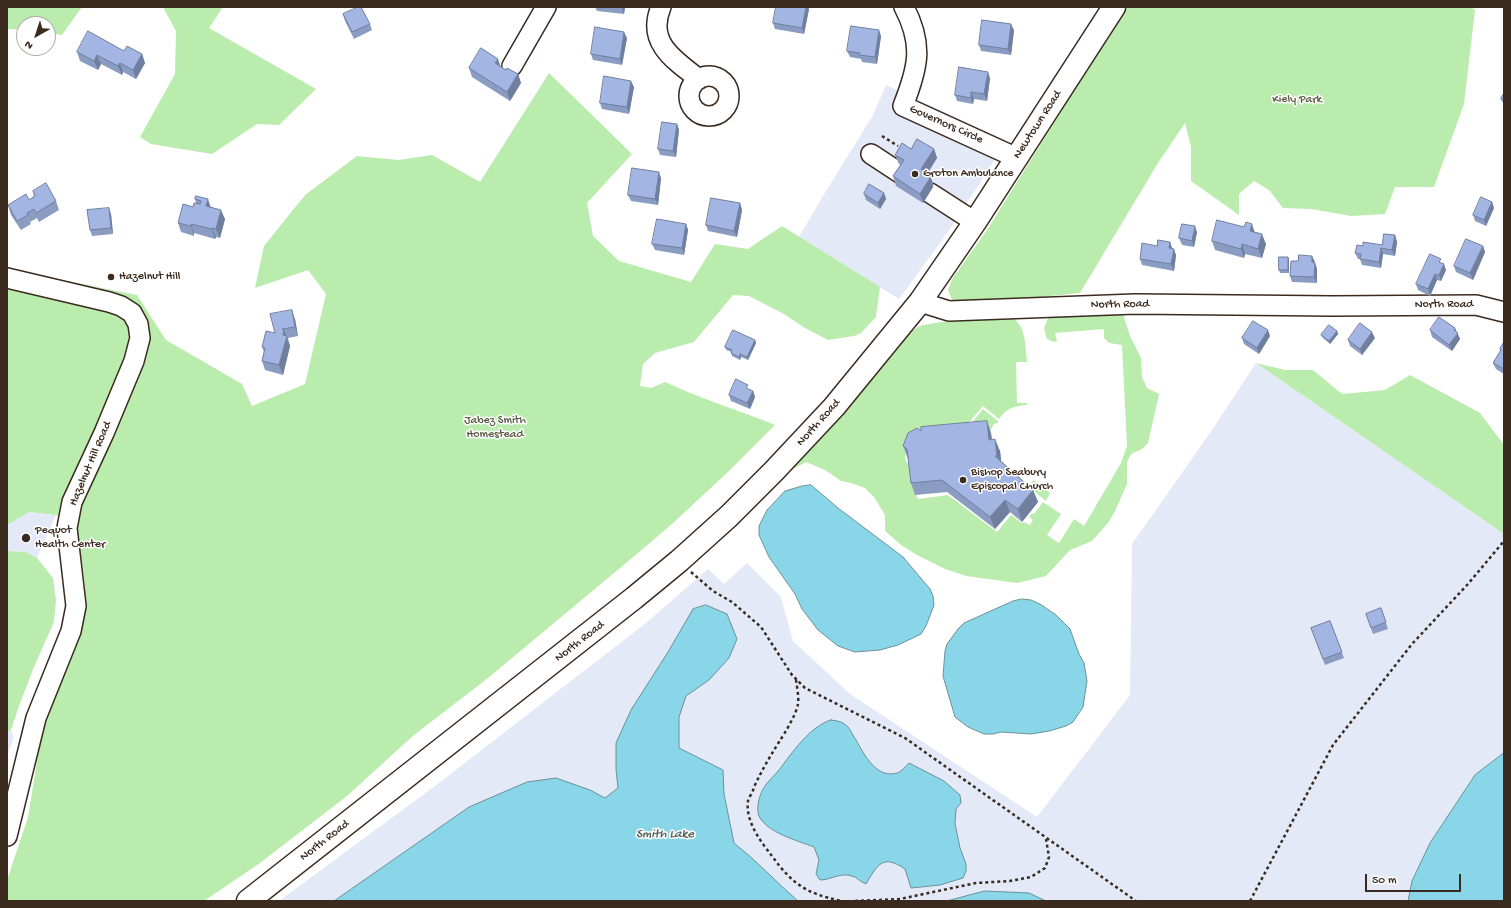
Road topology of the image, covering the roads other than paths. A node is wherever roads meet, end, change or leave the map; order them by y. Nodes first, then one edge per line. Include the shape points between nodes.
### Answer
1 (546, 7) edge
2 (661, 7) edge
3 (904, 7) edge
4 (1114, 7) edge
5 (512, 66) dead end
6 (699, 79) dead end
7 (869, 157) dead end
8 (1017, 158) junction
9 (901, 178) edge
10 (928, 196) dead end
11 (973, 225) junction
12 (7, 278) edge
13 (920, 302) junction
14 (1504, 312) edge
15 (7, 836) edge
16 (248, 901) edge

1 - 5 street
2 - 6 street via 656,25 663,47
3 - 8 street, Governors Circle via 917,41 917,61 903,106
4 - 8 main road, Newtown Road
7 - 9 street
8 - 11 main road, Newtown Road
10 - 11 street
11 - 13 main road, Newtown Road
12 - 15 street, Hazelnut Hill Road via 121,306 132,313 138,324 140,338 134,361 72,502 67,528 76,606 70,631 36,718
13 - 14 street, North Road via 950,311 1135,304 1476,305
13 - 16 main road, North Road via 834,407 799,445 729,516 679,561 589,635

